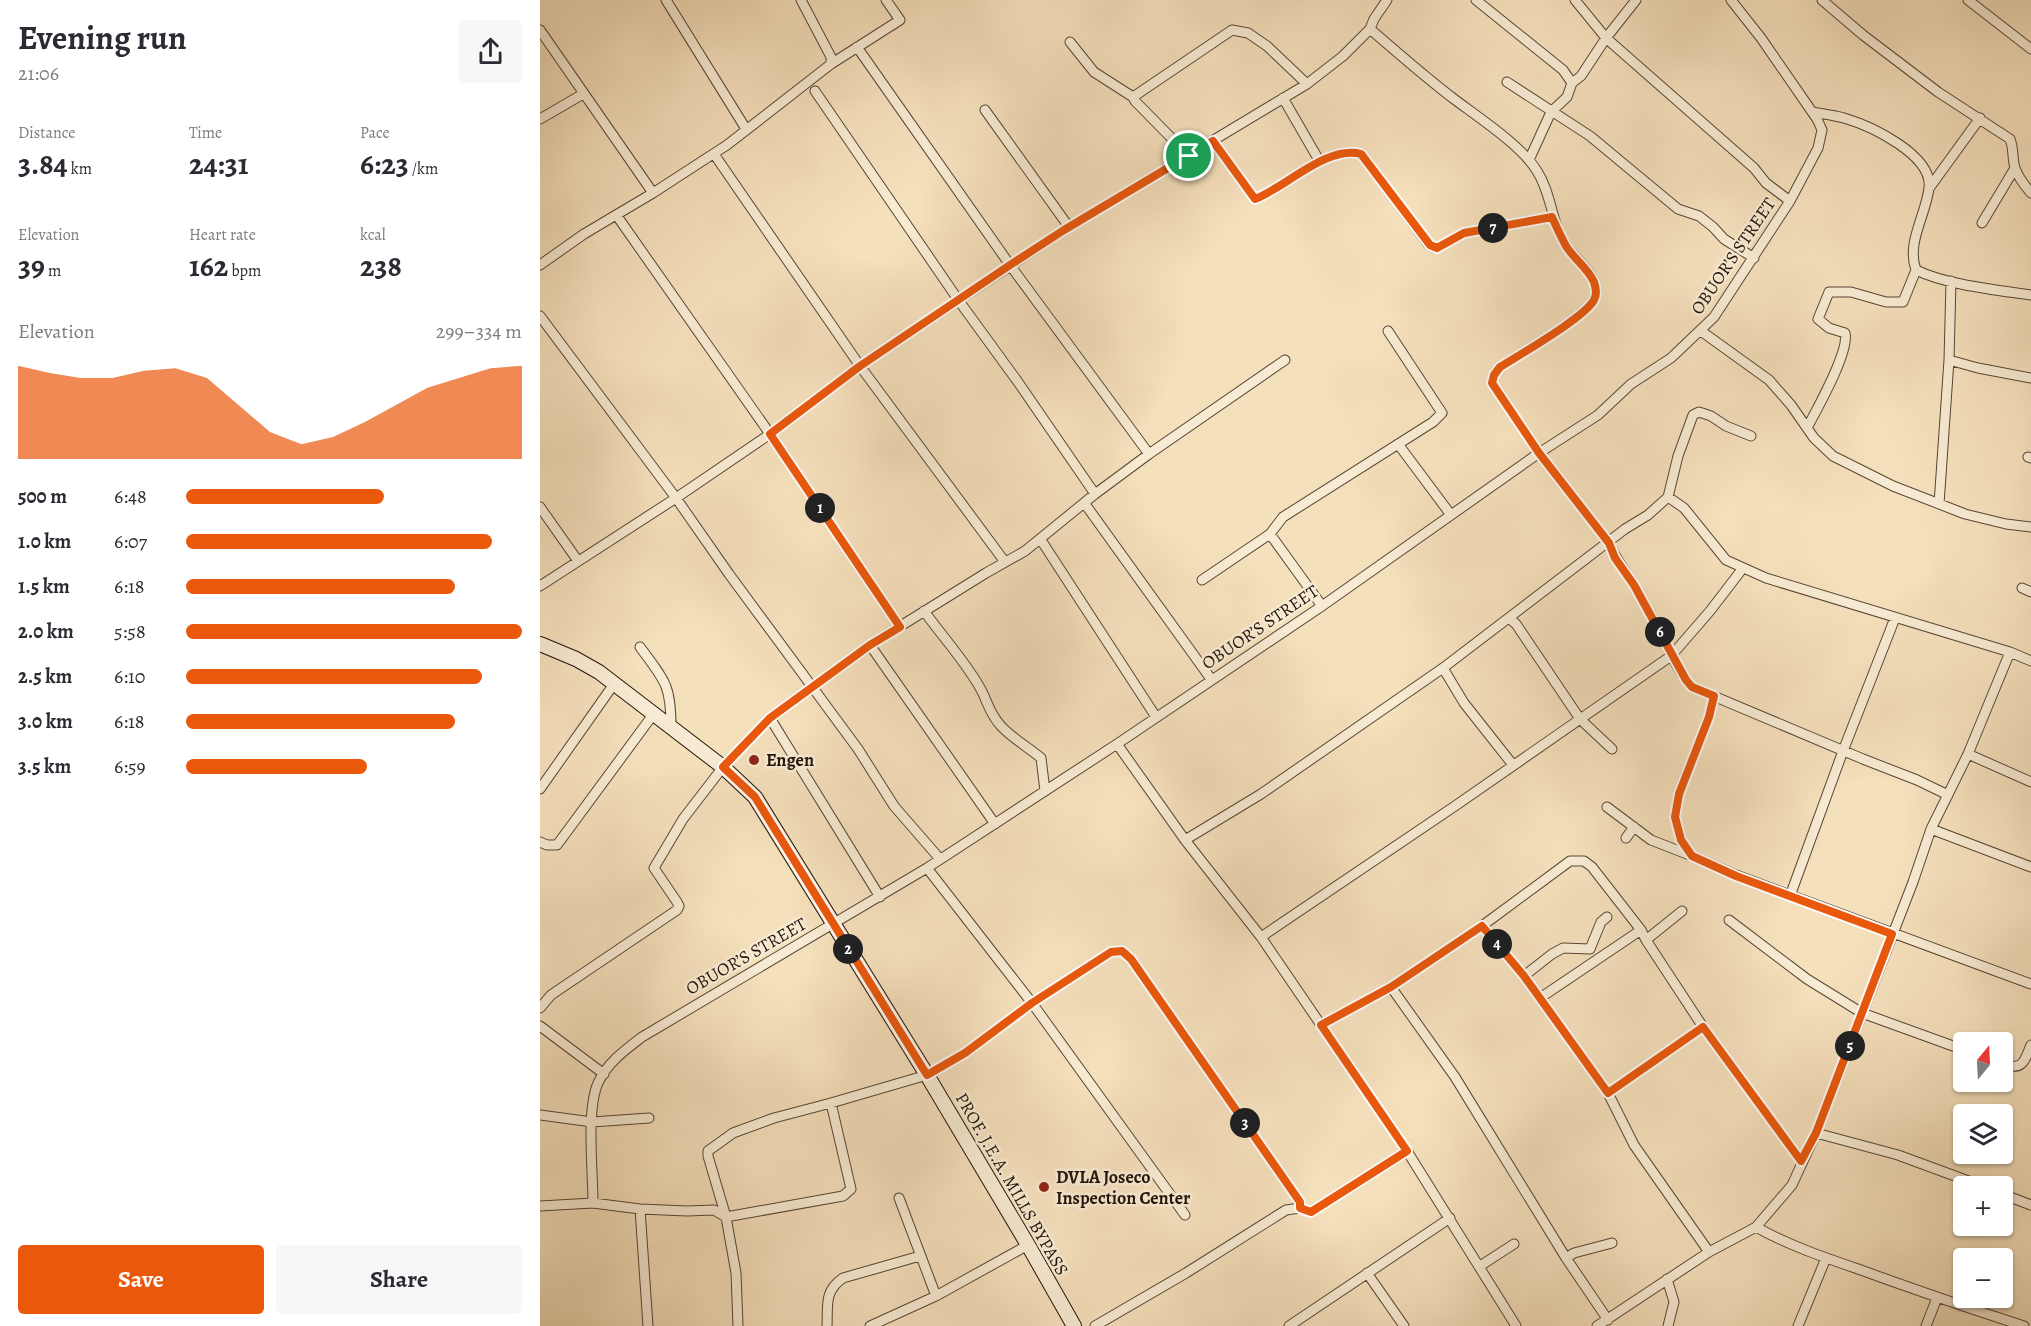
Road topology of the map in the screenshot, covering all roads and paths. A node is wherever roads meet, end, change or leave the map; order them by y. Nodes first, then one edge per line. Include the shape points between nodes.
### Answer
1 (666, 0) edge
2 (801, 0) edge
3 (886, 0) edge
4 (1387, 0) edge
5 (1476, 0) edge
6 (1575, 0) edge
7 (1636, 0) edge
8 (1731, 0) edge
9 (1822, 0) edge
10 (1968, 0) edge
11 (1370, 29) junction
12 (540, 30) edge
13 (1606, 38) junction
14 (1070, 42) dead end
15 (857, 47) junction
16 (2031, 49) edge
17 (831, 63) junction
18 (1507, 82) dead end
19 (1572, 83) junction
20 (1307, 84) junction
21 (815, 91) dead end
22 (584, 94) junction
23 (1133, 98) junction
24 (1282, 98) junction
25 (986, 110) dead end
26 (1551, 112) junction
27 (1812, 112) junction
28 (1980, 118) junction
29 (540, 119) edge
30 (746, 129) junction
31 (1213, 141) junction
32 (714, 154) junction
33 (1189, 156) junction
34 (1529, 160) junction
35 (1320, 162) junction
36 (2015, 168) junction
37 (1930, 187) junction
38 (653, 193) junction
39 (2031, 193) edge
40 (1790, 201) junction
41 (617, 216) junction
42 (1552, 217) junction
43 (1982, 223) dead end
44 (1069, 227) junction
45 (1754, 258) junction
46 (540, 265) edge
47 (1010, 265) junction
48 (1916, 270) junction
49 (1951, 281) junction
50 (2031, 295) edge
51 (959, 301) junction
52 (540, 316) edge
53 (1388, 331) dead end
54 (1701, 331) junction
55 (1285, 360) dead end
56 (1949, 360) junction
57 (860, 366) junction
58 (2031, 378) edge
59 (1807, 428) junction
60 (770, 434) junction
61 (1751, 436) dead end
62 (1398, 444) junction
63 (1539, 453) junction
64 (1149, 454) junction
65 (1095, 494) junction
66 (1668, 497) junction
67 (676, 498) junction
68 (1085, 504) junction
69 (1939, 504) junction
70 (540, 507) edge
71 (1451, 515) junction
72 (2031, 527) edge
73 (1270, 534) junction
74 (1041, 540) junction
75 (1609, 543) junction
76 (578, 561) junction
77 (1005, 562) junction
78 (1743, 568) junction
79 (1202, 580) dead end
80 (540, 586) edge
81 (1322, 606) junction
82 (924, 611) junction
83 (1509, 618) junction
84 (1895, 618) junction
85 (900, 627) junction
86 (540, 644) edge
87 (870, 645) junction
88 (640, 647) dead end
89 (2010, 651) junction
90 (1671, 656) junction
91 (2031, 661) edge
92 (1443, 668) junction
93 (1211, 680) junction
94 (614, 684) junction
95 (812, 687) junction
96 (1714, 696) junction
97 (655, 712) junction
98 (1156, 717) junction
99 (770, 718) junction
100 (1580, 719) junction
101 (671, 726) junction
102 (1117, 744) junction
103 (1611, 749) dead end
104 (1843, 751) junction
105 (1968, 754) junction
106 (1513, 765) junction
107 (723, 767) junction
108 (2031, 782) edge
109 (540, 789) edge
110 (1045, 791) junction
111 (1948, 795) junction
112 (1606, 807) dead end
113 (995, 824) junction
114 (1634, 827) junction
115 (1931, 829) junction
116 (1626, 838) dead end
117 (1185, 840) junction
118 (540, 842) edge
119 (1692, 856) junction
120 (940, 859) junction
121 (2031, 867) edge
122 (927, 868) junction
123 (1790, 896) junction
124 (880, 897) junction
125 (1682, 911) dead end
126 (1606, 917) dead end
127 (1729, 920) dead end
128 (833, 924) junction
129 (1482, 926) junction
130 (1641, 930) junction
131 (1892, 934) junction
132 (1261, 937) junction
133 (1646, 940) junction
134 (1524, 976) junction
135 (2031, 984) edge
136 (1391, 987) junction
137 (1540, 998) junction
138 (1032, 1003) junction
139 (540, 1008) edge
140 (1862, 1013) junction
141 (1321, 1025) junction
142 (540, 1026) edge
143 (1703, 1027) junction
144 (2031, 1045) edge
145 (1953, 1046) edge
146 (2013, 1067) edge
147 (604, 1074) junction
148 (927, 1075) junction
149 (1608, 1093) junction
150 (831, 1104) junction
151 (540, 1115) edge
152 (649, 1118) dead end
153 (592, 1122) junction
154 (1816, 1133) junction
155 (1407, 1151) junction
156 (1801, 1161) junction
157 (1955, 1176) edge
158 (899, 1198) dead end
159 (2013, 1198) edge
160 (594, 1203) junction
161 (2031, 1205) edge
162 (540, 1206) edge
163 (1300, 1208) junction
164 (640, 1209) junction
165 (1185, 1215) dead end
166 (726, 1217) junction
167 (1450, 1218) junction
168 (1756, 1227) junction
169 (1612, 1243) dead end
170 (1514, 1244) dead end
171 (1028, 1245) junction
172 (1708, 1252) junction
173 (920, 1256) junction
174 (1566, 1258) junction
175 (1826, 1258) junction
176 (1480, 1266) junction
177 (1367, 1273) junction
178 (1667, 1279) junction
179 (936, 1296) junction
180 (1937, 1298) junction
181 (1608, 1320) junction
182 (1068, 1324) edge
183 (648, 1326) edge
184 (738, 1326) edge
185 (828, 1326) edge
186 (870, 1326) edge
187 (1095, 1326) edge
188 (1288, 1326) edge
189 (1404, 1326) edge
190 (1516, 1326) edge
191 (1597, 1326) edge
192 (1668, 1326) edge
193 (1798, 1326) edge
194 (1926, 1326) edge
195 (2024, 1326) edge

1 - 30 street
2 - 17 street
3 - 15 street via 900,20
4 - 11 street
5 - 19 street via 1563,70
6 - 13 street
7 - 13 street
8 - 27 street, OBUOR’S STREET
9 - 28 street via 1938,93
10 - 16 street
11 - 20 street
11 - 34 street
12 - 22 street
13 - 19 street
13 - 40 street
14 - 23 street via 1094,72
15 - 17 street
15 - 47 street
17 - 30 street
18 - 26 street
19 - 26 street via 1567,97
20 - 23 street via 1267,46 1248,33 1233,30
20 - 24 street
21 - 51 street
22 - 29 street
22 - 38 street
23 - 33 street
24 - 31 street
24 - 35 street
25 - 44 street
26 - 34 street
26 - 45 street via 1590,136 1678,209 1699,216 1724,239
27 - 37 street via 1845,118 1896,141 1922,166
27 - 40 street, OBUOR’S STREET via 1822,130 1822,139
28 - 36 street via 2010,139
28 - 37 street
30 - 32 street
31 - 33 street
31 - 35 street via 1255,199
32 - 38 street
32 - 57 street
33 - 44 street
34 - 42 street via 1546,189
35 - 42 street via 1350,151 1361,154 1434,248 1464,233
36 - 39 street
36 - 43 street
37 - 48 street via 1915,243
38 - 41 street
40 - 45 street, OBUOR’S STREET
41 - 46 street
41 - 60 street
42 - 63 street via 1567,247 1594,282 1594,300 1560,328 1500,367 1492,383
44 - 47 street
45 - 54 street, OBUOR’S STREET
47 - 51 street
47 - 64 street
48 - 49 street
48 - 59 street via 1903,302 1829,292 1818,319 1845,333 1847,340
49 - 50 street
49 - 56 street
51 - 57 street
51 - 65 street
52 - 67 street
53 - 62 street via 1442,413
54 - 59 street via 1769,380
54 - 63 street, OBUOR’S STREET via 1671,358 1631,384 1598,415
55 - 64 street
56 - 58 street
56 - 69 street
57 - 60 street
57 - 77 street
59 - 69 street via 1833,456
60 - 67 street
60 - 85 street
61 - 66 street via 1711,416 1699,412 1693,415
62 - 71 street
62 - 73 street via 1283,517
63 - 71 street, OBUOR’S STREET
63 - 75 street
64 - 65 street
65 - 68 street
66 - 75 street
66 - 78 street via 1689,513 1726,560
67 - 76 street
67 - 95 street
68 - 74 street
68 - 93 street
69 - 72 street via 1965,514
70 - 76 street
71 - 81 street, OBUOR’S STREET
73 - 79 street
73 - 81 street
74 - 77 street
74 - 98 street
75 - 83 street
75 - 90 street
76 - 80 street
77 - 82 street
78 - 84 street
78 - 90 street
81 - 93 street, OBUOR’S STREET
82 - 85 street
82 - 110 street via 969,670 988,709 1002,727 1041,758
83 - 92 street
83 - 100 street
84 - 89 street
84 - 104 street
85 - 87 street
86 - 94 street, PROF. J.E.A. MILLS BYPASS via 576,658
87 - 95 street
87 - 113 street
88 - 101 street via 666,682
89 - 91 street
89 - 105 street
90 - 96 street via 1692,687
90 - 100 street
92 - 106 street via 1464,703
92 - 117 street via 1261,794
93 - 98 street, OBUOR’S STREET
94 - 97 street, PROF. J.E.A. MILLS BYPASS
94 - 109 street
95 - 99 street
95 - 120 street via 894,806
96 - 104 street
96 - 119 street via 1679,794 1675,817 1681,840
97 - 101 street, PROF. J.E.A. MILLS BYPASS
97 - 118 street via 556,845
98 - 102 street, OBUOR’S STREET
99 - 107 street
99 - 124 street
100 - 103 street
100 - 106 street
101 - 107 street, PROF. J.E.A. MILLS BYPASS
102 - 110 street, OBUOR’S STREET
102 - 117 street
104 - 111 street
104 - 123 street
105 - 108 street
105 - 111 street
106 - 132 street
107 - 128 street, PROF. J.E.A. MILLS BYPASS via 755,797
107 - 139 street via 682,819 654,868 677,902 677,910 551,995
110 - 113 street, OBUOR’S STREET
111 - 115 street
112 - 114 street
113 - 120 street, OBUOR’S STREET
114 - 116 street
114 - 119 street via 1651,840
115 - 121 street
115 - 131 street
117 - 132 street
119 - 123 street
120 - 122 street, OBUOR’S STREET
122 - 124 street, OBUOR’S STREET
122 - 138 street
123 - 131 street
124 - 128 street, OBUOR’S STREET
125 - 133 street
126 - 134 street via 1590,949 1563,948
127 - 140 street via 1807,979
128 - 147 street, OBUOR’S STREET via 642,1037 615,1058
128 - 148 street, PROF. J.E.A. MILLS BYPASS
129 - 130 street via 1570,861 1584,861
129 - 134 street
129 - 136 street
130 - 133 street
130 - 137 street
131 - 135 street
131 - 140 street
132 - 141 street
133 - 143 street
134 - 137 street
136 - 141 street
136 - 174 street via 1455,1077
137 - 149 street
138 - 148 street via 965,1053
138 - 163 street via 1111,952 1122,951 1300,1202
138 - 165 street
140 - 145 street
140 - 154 street
141 - 155 street
142 - 147 street
143 - 149 street
143 - 156 street
144 - 146 street via 2024,1062
147 - 153 street, OBUOR’S STREET via 595,1094
148 - 150 street
148 - 171 street, PROF. J.E.A. MILLS BYPASS
149 - 172 street via 1634,1145
150 - 166 street via 774,1118 733,1133 711,1147 708,1156
150 - 166 street via 851,1189 843,1196
151 - 153 street
152 - 153 street
153 - 160 street, OBUOR’S STREET
154 - 156 street
154 - 157 street via 1898,1155
155 - 163 street via 1311,1212
155 - 167 street
156 - 168 street via 1792,1185
158 - 173 street
159 - 161 street
160 - 162 street
160 - 164 street
163 - 187 street via 1286,1210
164 - 166 street via 714,1210
164 - 183 street
166 - 184 street via 736,1273
167 - 176 street
167 - 177 street
168 - 172 street
168 - 175 street
169 - 174 street
170 - 176 street
171 - 179 street
171 - 182 street, PROF. J.E.A. MILLS BYPASS
172 - 178 street
173 - 179 street
173 - 185 street via 843,1278 828,1295
174 - 181 street
175 - 180 street
175 - 193 street
176 - 190 street
177 - 188 street
177 - 189 street
178 - 181 street
178 - 192 street via 1674,1302
179 - 186 street
180 - 194 street
180 - 195 street
181 - 191 street

